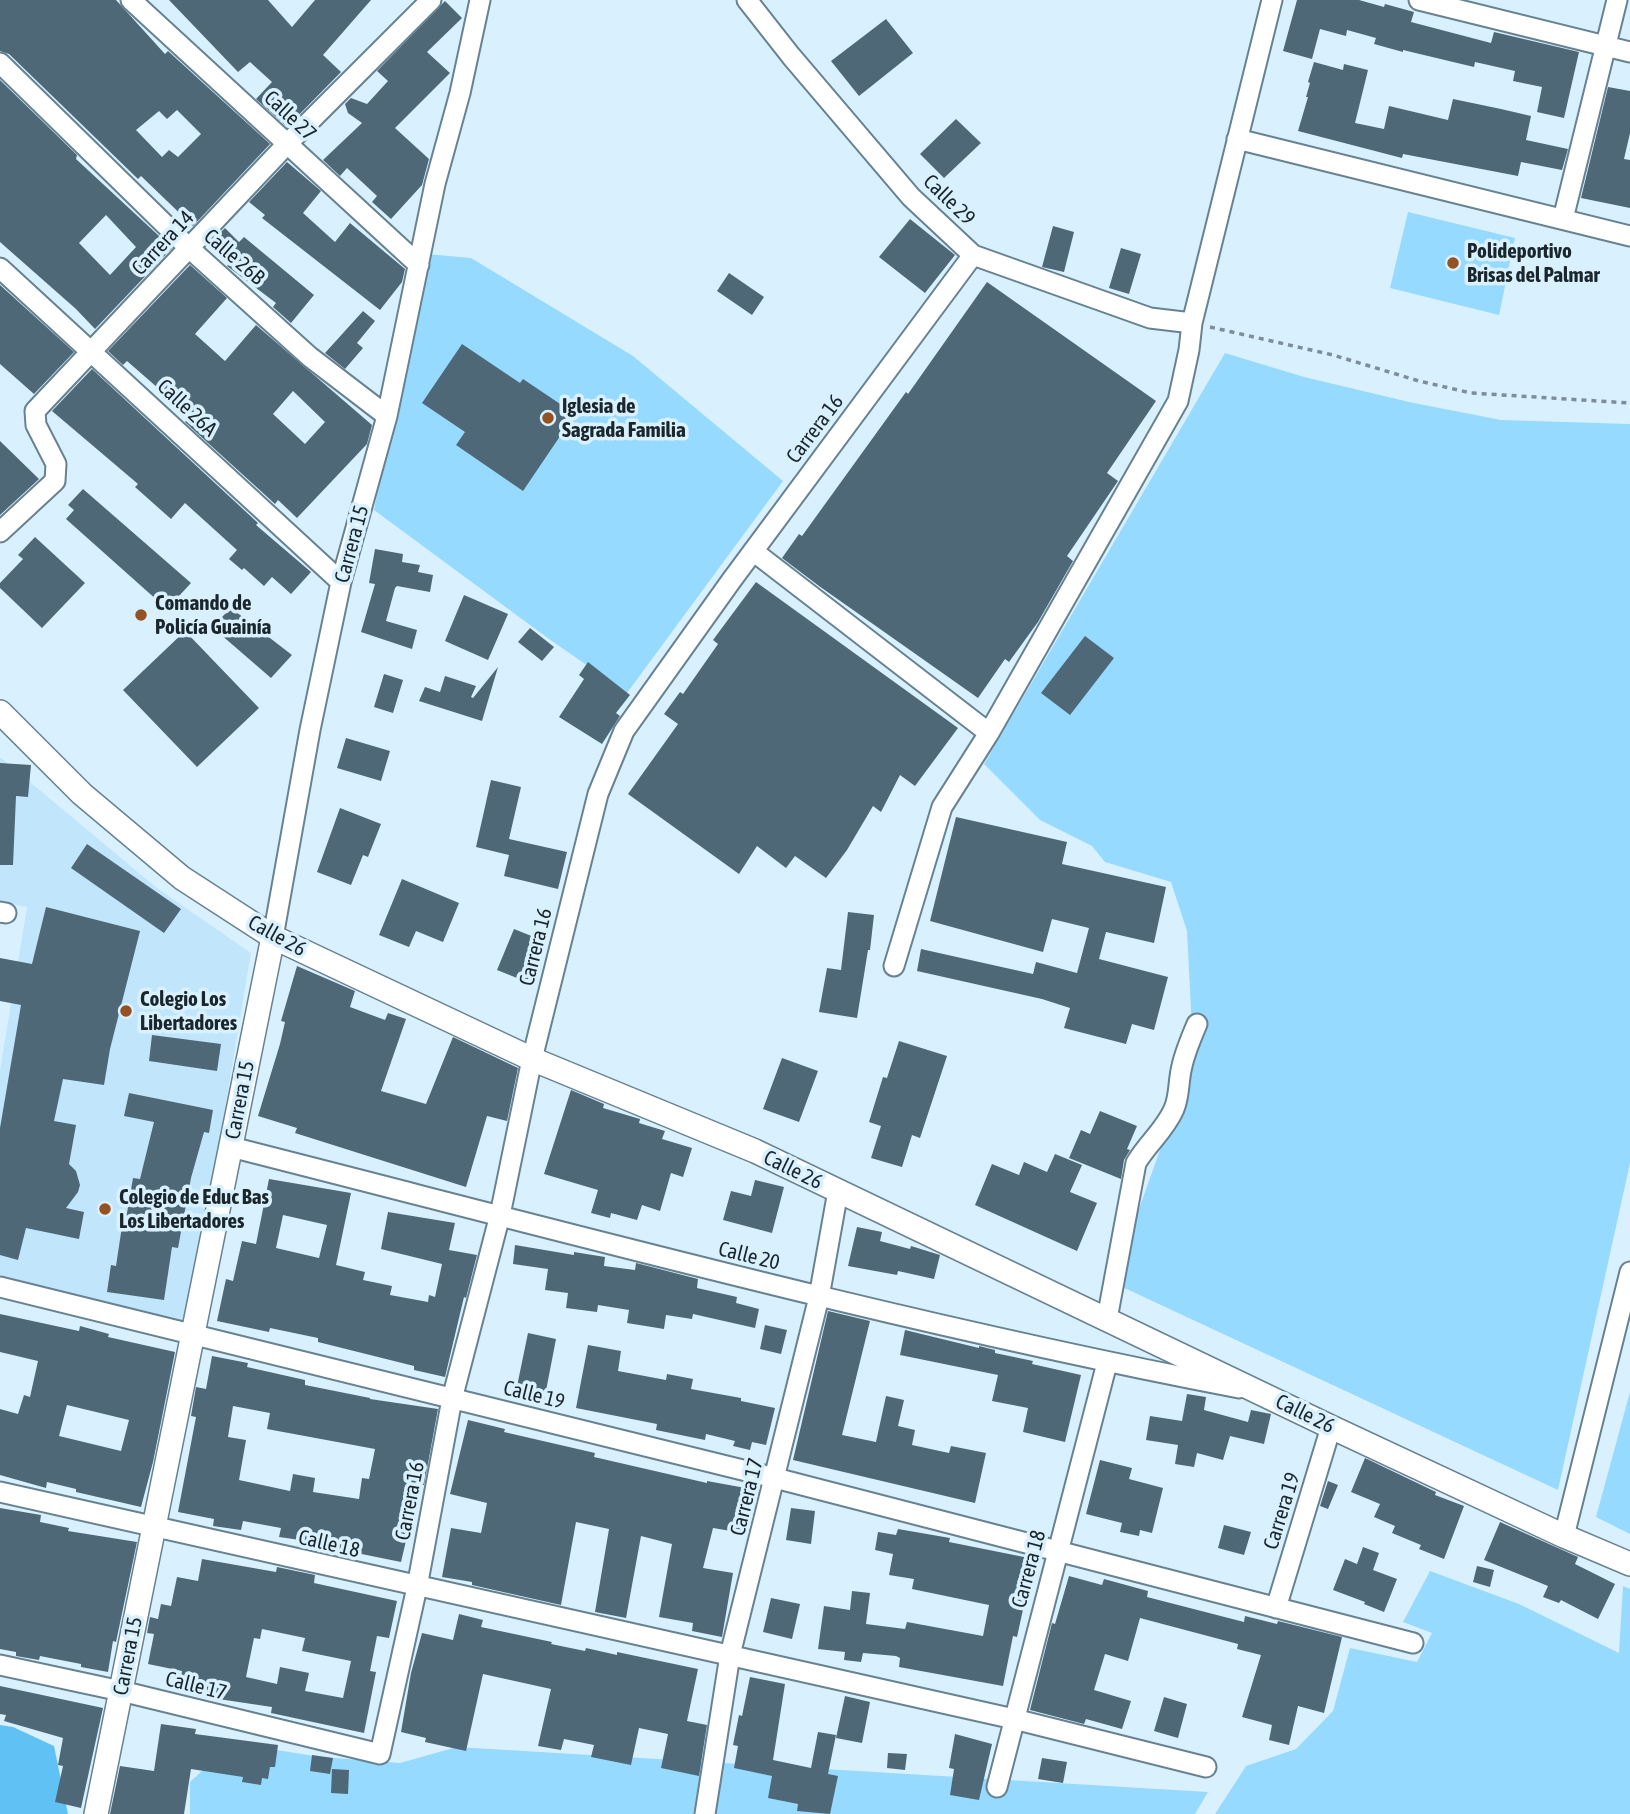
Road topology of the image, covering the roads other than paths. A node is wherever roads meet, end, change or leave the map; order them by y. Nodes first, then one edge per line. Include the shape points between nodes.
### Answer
1 (131, 0) edge
2 (431, 0) edge
3 (480, 0) edge
4 (747, 0) edge
5 (1272, 0) edge
6 (1419, 0) edge
7 (1617, 0) edge
8 (1606, 46) junction
9 (1630, 52) edge
10 (0, 63) edge
11 (1237, 139) junction
12 (287, 144) junction
13 (1563, 219) junction
14 (1630, 236) edge
15 (190, 248) junction
16 (973, 255) junction
17 (419, 265) junction
18 (0, 268) edge
19 (1192, 323) junction
20 (92, 351) junction
21 (387, 416) junction
22 (0, 532) edge
23 (753, 551) junction
24 (341, 582) junction
25 (0, 712) edge
26 (989, 733) junction
27 (273, 937) junction
28 (894, 966) dead end
29 (1197, 1024) dead end
30 (532, 1059) junction
31 (231, 1147) junction
32 (838, 1191) junction
33 (500, 1215) junction
34 (1630, 1272) edge
35 (0, 1287) edge
36 (819, 1297) junction
37 (1107, 1319) junction
38 (193, 1335) junction
39 (1107, 1363) junction
40 (1261, 1392) junction
41 (452, 1399) junction
42 (1331, 1427) junction
43 (775, 1478) junction
44 (0, 1492) edge
45 (154, 1528) junction
46 (1564, 1536) junction
47 (1058, 1550) junction
48 (1630, 1564) edge
49 (417, 1587) junction
50 (1276, 1608) junction
51 (1413, 1643) dead end
52 (730, 1655) junction
53 (0, 1665) edge
54 (121, 1690) junction
55 (1014, 1719) junction
56 (380, 1755) joint
57 (1206, 1767) dead end
58 (997, 1787) dead end
59 (96, 1814) edge
60 (705, 1814) edge

1 - 12 street, Calle 27
2 - 12 street, Carrera 14
3 - 17 street, Carrera 15
4 - 16 street, Calle 29 via 911,197
5 - 11 street
6 - 8 street
7 - 8 street
8 - 9 street
8 - 13 street
10 - 15 street, Calle 26B
11 - 13 street
11 - 19 street
12 - 15 street, Carrera 14
12 - 17 street, Calle 27
13 - 14 street
15 - 20 street, Carrera 14
15 - 21 street, Calle 26B via 310,357
16 - 19 street, Calle 29 via 1150,318
16 - 23 street, Carrera 16
17 - 21 street, Carrera 15
18 - 20 street, Calle 26A
19 - 26 street via 1178,401
20 - 22 street, Carrera 14 via 35,411 36,425 56,464 55,481
20 - 24 street, Calle 26A
21 - 24 street, Carrera 15
23 - 26 street
23 - 30 street, Carrera 16 via 624,732 598,794
24 - 27 street, Carrera 15
25 - 27 street, Calle 26 via 82,794 183,878
26 - 28 street via 942,807
27 - 30 street, Calle 26
27 - 31 street, Carrera 15
29 - 37 street via 1181,1067 1174,1110 1136,1163
30 - 32 street, Calle 26 via 755,1151
30 - 33 street, Carrera 16
31 - 33 street, Calle 20
31 - 38 street, Carrera 15
32 - 36 street, Carrera 17
32 - 37 street, Calle 26
33 - 36 street, Calle 20
33 - 41 street, Carrera 16
34 - 46 street
35 - 38 street, Calle 19
36 - 39 street, Calle 20
36 - 43 street, Carrera 17
37 - 40 street, Calle 26
38 - 41 street, Calle 19
38 - 45 street, Carrera 15
39 - 40 street, Calle 20
39 - 47 street, Carrera 18
40 - 42 street, Calle 26
41 - 43 street, Calle 19
41 - 49 street, Carrera 16
42 - 46 street, Calle 26
42 - 50 street, Carrera 19
43 - 47 street, Calle 19
43 - 52 street, Carrera 17
44 - 45 street, Calle 18
45 - 49 street, Calle 18
45 - 54 street, Carrera 15
46 - 48 street, Calle 26
47 - 50 street, Calle 19
47 - 55 street, Carrera 18
49 - 52 street, Calle 18
49 - 56 street, Carrera 16
50 - 51 street, Calle 19
52 - 55 street, Calle 18
52 - 60 street, Carrera 17
53 - 54 street, Calle 17
54 - 56 street, Calle 17
54 - 59 street, Carrera 15
55 - 57 street, Calle 18
55 - 58 street, Carrera 18

